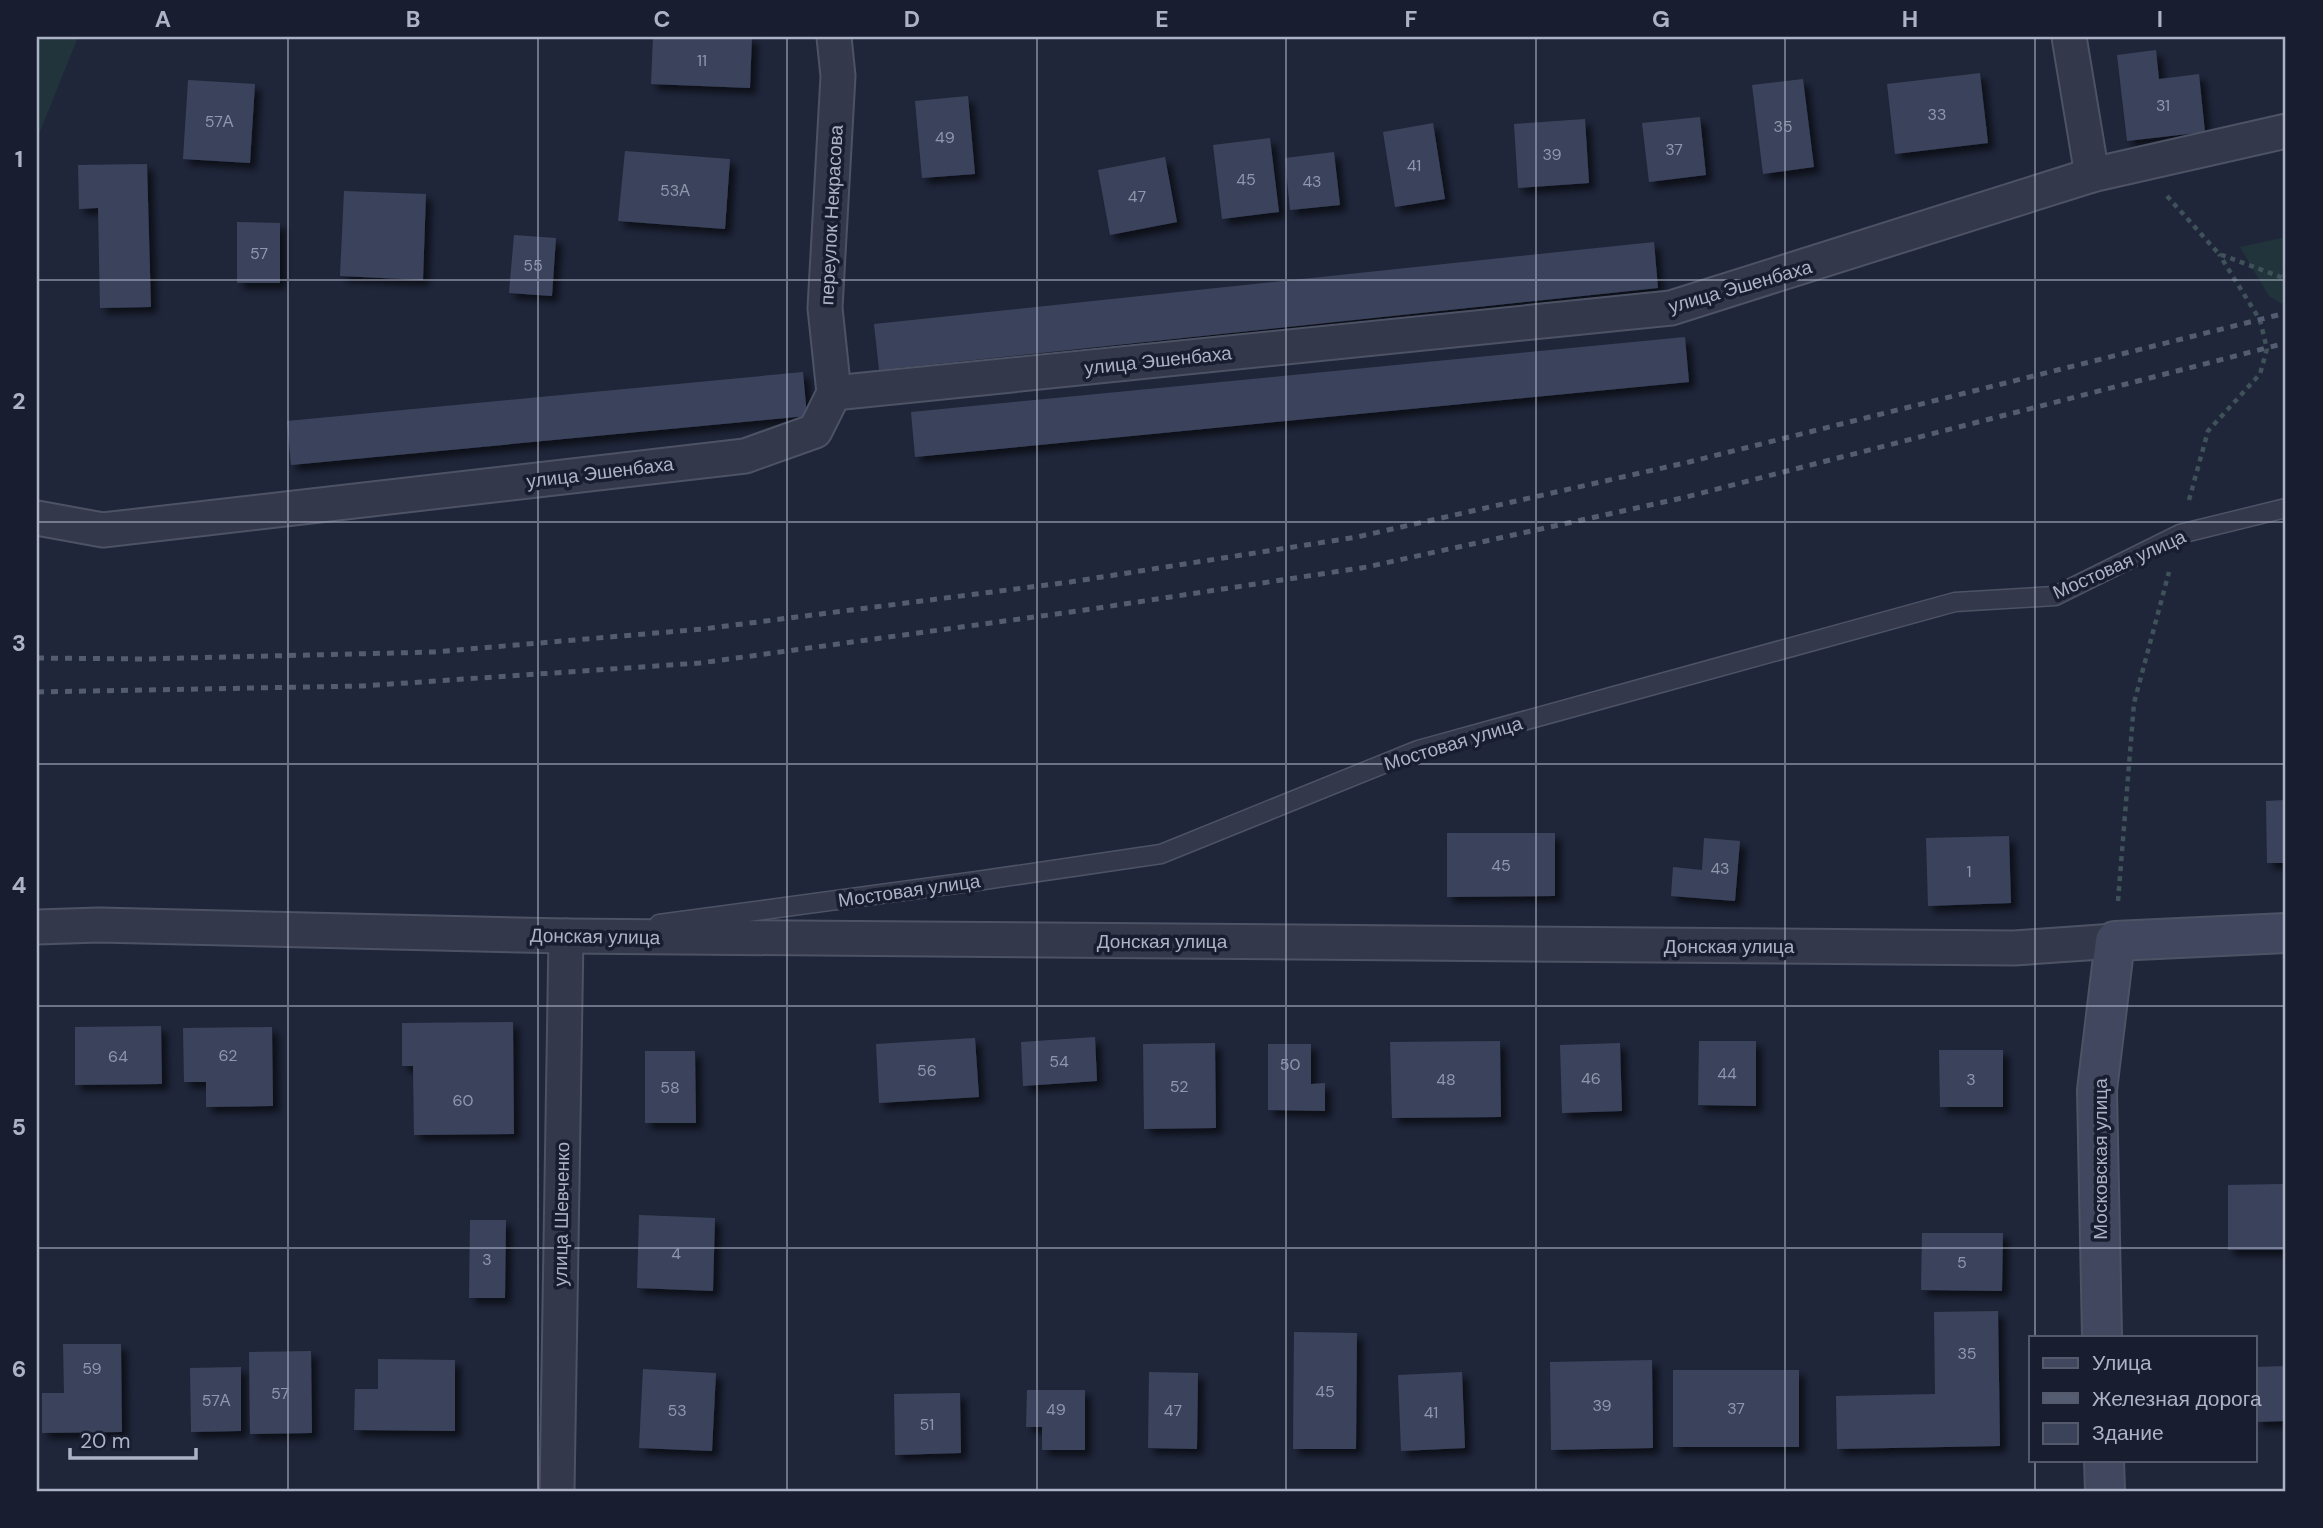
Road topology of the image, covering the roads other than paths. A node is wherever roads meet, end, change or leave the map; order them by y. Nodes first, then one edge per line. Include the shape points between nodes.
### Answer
1 (834, 37) edge
2 (2069, 37) edge
3 (2286, 131) edge
4 (2092, 175) junction
5 (834, 393) junction
6 (2286, 508) edge
7 (37, 518) edge
8 (37, 927) edge
9 (2286, 933) edge
10 (566, 936) junction
11 (2115, 941) junction
12 (2102, 1336) edge
13 (2104, 1462) edge
14 (557, 1491) edge
15 (2105, 1491) edge

1 - 5 street, переулок Некрасова via 838,76 825,308
2 - 4 street
3 - 4 street, улица Эшенбаха
4 - 5 street, улица Эшенбаха via 1671,308
5 - 7 street, улица Эшенбаха via 815,431 745,456 103,530
6 - 10 lane, Мостовая улица via 2180,534 2055,596 1955,602 1418,750 1161,854
8 - 10 street, Донская улица
9 - 11 street, Донская улица
10 - 11 street, Донская улица via 2014,948
10 - 14 street, улица Шевченко
11 - 12 street, Московская улица via 2097,1090
13 - 15 street

